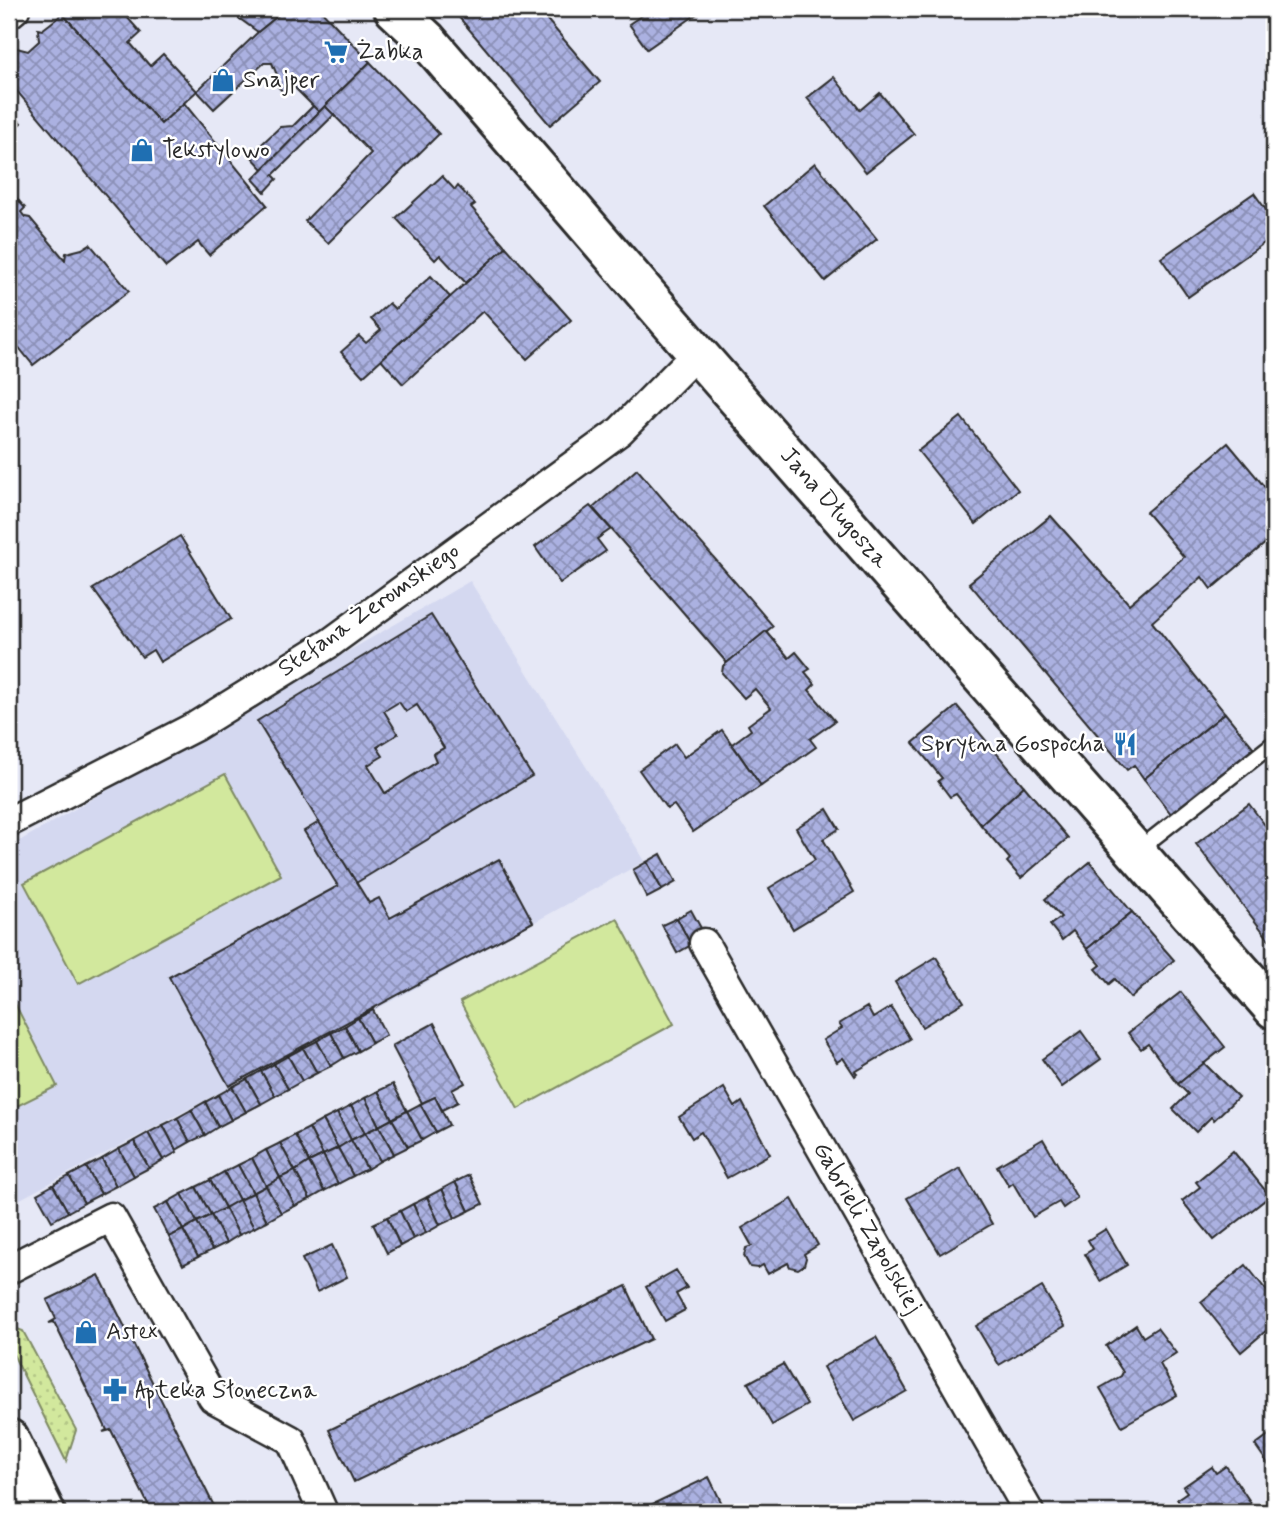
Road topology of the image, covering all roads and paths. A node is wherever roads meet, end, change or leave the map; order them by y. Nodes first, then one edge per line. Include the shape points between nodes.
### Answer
1 (15, 9) edge
2 (401, 11) edge
3 (9, 14) edge
4 (697, 353) junction
5 (1274, 743) edge
6 (9, 822) edge
7 (1136, 851) junction
8 (704, 943) dead end
9 (1274, 1009) edge
10 (9, 1269) edge
11 (9, 1439) edge
12 (45, 1512) edge
13 (324, 1512) edge
14 (1029, 1512) edge

1 - 3 street
2 - 4 street, Jana Długosza
4 - 6 street, Stefana Żeromskiego via 620,431 330,643 196,726
4 - 7 street, Jana Długosza
5 - 7 lane
7 - 9 street, Jana Długosza
8 - 14 street, Gabrieli Zapolskiej
10 - 13 street via 111,1217 213,1398 291,1440
11 - 12 street

